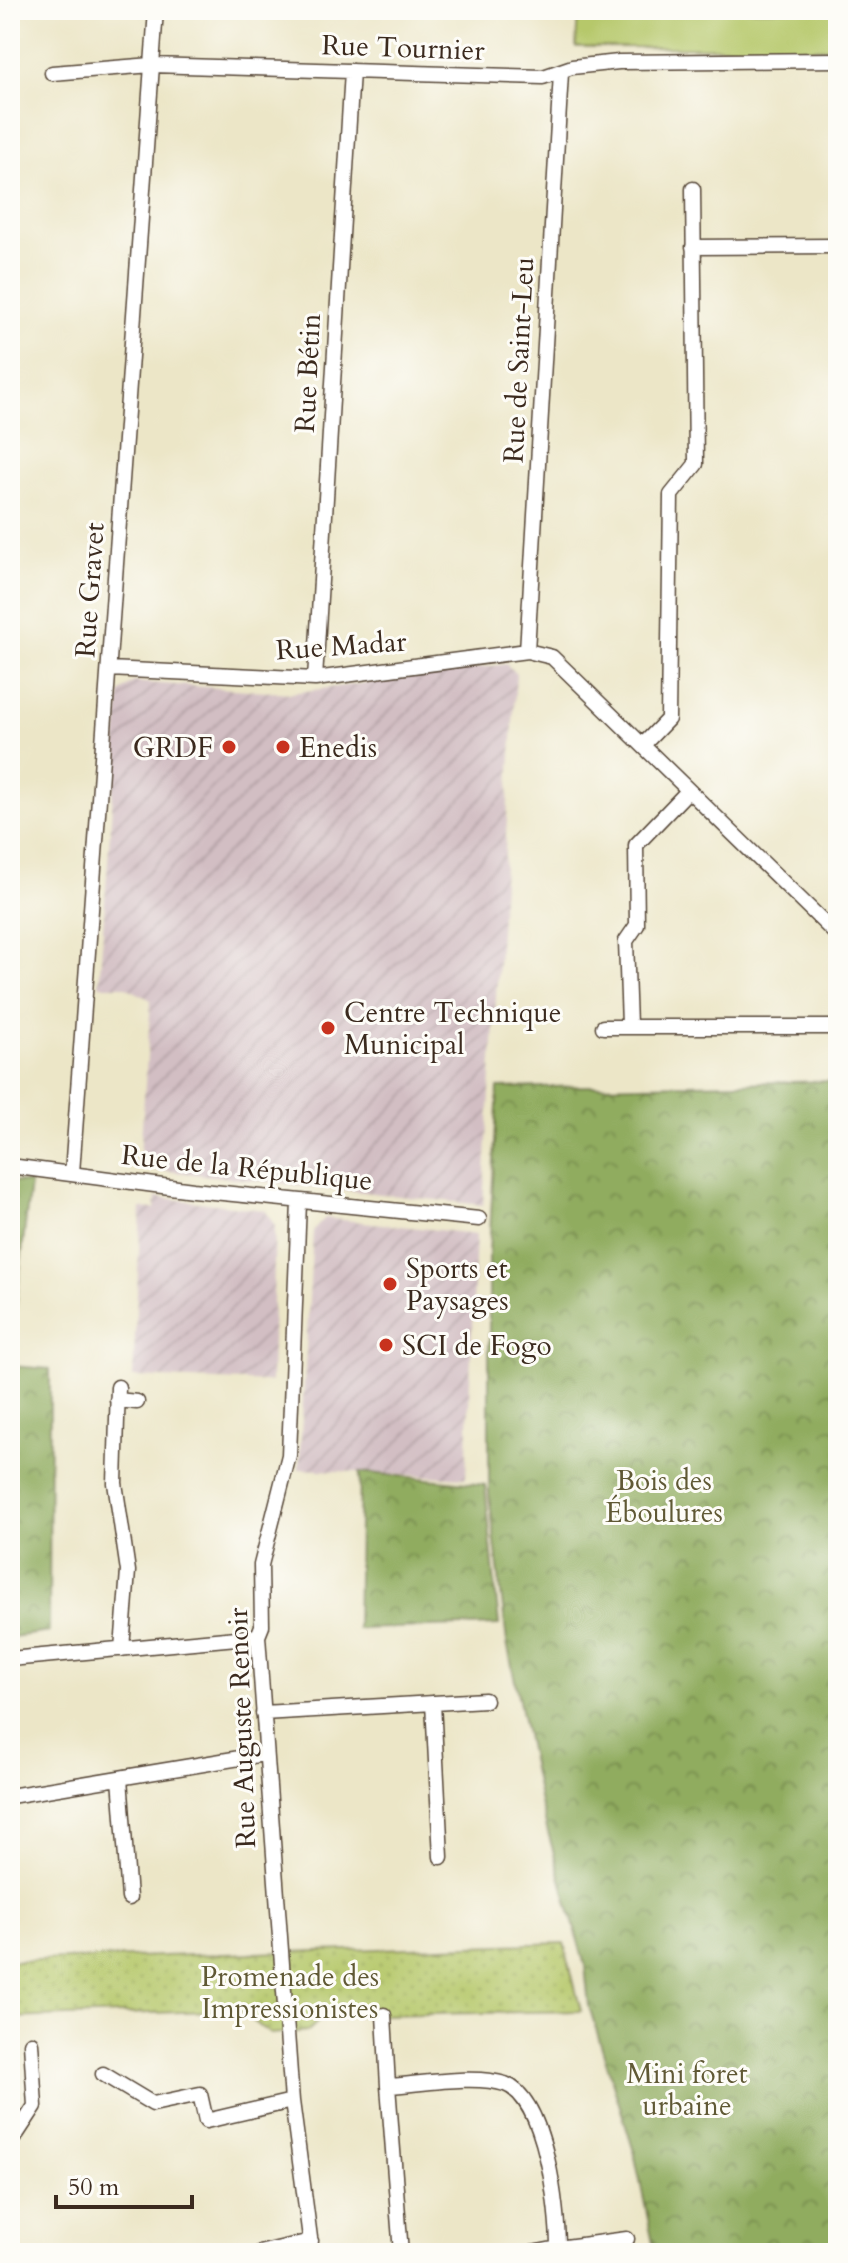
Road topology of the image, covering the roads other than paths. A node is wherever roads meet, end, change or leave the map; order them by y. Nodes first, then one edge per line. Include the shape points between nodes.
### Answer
1 (156, 10) edge
2 (838, 60) edge
3 (152, 65) junction
4 (352, 71) junction
5 (52, 73) dead end
6 (561, 73) junction
7 (693, 189) dead end
8 (838, 246) edge
9 (693, 247) junction
10 (527, 651) junction
11 (109, 669) junction
12 (315, 679) junction
13 (643, 745) junction
14 (687, 792) junction
15 (838, 936) edge
16 (629, 1025) junction
17 (603, 1027) dead end
18 (838, 1027) edge
19 (10, 1166) edge
20 (72, 1173) junction
21 (299, 1202) junction
22 (479, 1219) dead end
23 (137, 1402) dead end
24 (258, 1636) junction
25 (122, 1649) junction
26 (10, 1659) edge
27 (485, 1700) dead end
28 (433, 1703) junction
29 (263, 1713) junction
30 (264, 1754) junction
31 (120, 1778) junction
32 (10, 1796) edge
33 (441, 1857) dead end
34 (129, 1898) dead end
35 (384, 2015) dead end
36 (31, 2043) dead end
37 (103, 2074) dead end
38 (388, 2086) junction
39 (292, 2101) junction
40 (10, 2144) edge
41 (627, 2239) dead end
42 (312, 2247) edge
43 (558, 2248) junction
44 (259, 2253) edge
45 (401, 2253) edge
46 (532, 2253) edge

1 - 3 street, Rue Gravet
2 - 6 street, Rue Tournier via 619,62
3 - 4 street, Rue Tournier
3 - 5 street, Rue Tournier
3 - 11 street, Rue Gravet
4 - 6 street, Rue Tournier via 543,77
4 - 12 street, Rue Bétin
6 - 10 street, Rue de Saint-Leu
7 - 9 street
8 - 9 street
9 - 13 street via 696,464 671,495 668,719
10 - 12 street, Rue Madar
10 - 13 street via 552,657
11 - 12 street, Rue Madar
11 - 20 street, Rue Gravet
13 - 14 street
14 - 15 street
14 - 16 street via 636,845 637,925 626,941
16 - 17 street
16 - 18 street
19 - 20 street, Rue de la République
20 - 21 street, Rue de la République
21 - 22 street, Rue de la République
21 - 24 street, Rue Auguste Renoir via 289,1455 261,1565
23 - 25 street via 118,1394 115,1483 128,1571
24 - 25 street
24 - 29 street, Rue Auguste Renoir
25 - 26 street
27 - 28 street
28 - 29 street
28 - 33 street
29 - 30 street, Rue Auguste Renoir
30 - 31 street
30 - 39 street, Rue Auguste Renoir
31 - 32 street
31 - 34 street
35 - 38 street
36 - 40 street via 35,2106
37 - 39 street via 153,2104 200,2094 206,2121
38 - 43 street via 490,2080 517,2089 530,2108 557,2198
38 - 45 street
39 - 42 street, Rue Auguste Renoir
41 - 43 street
42 - 44 street
43 - 46 street

